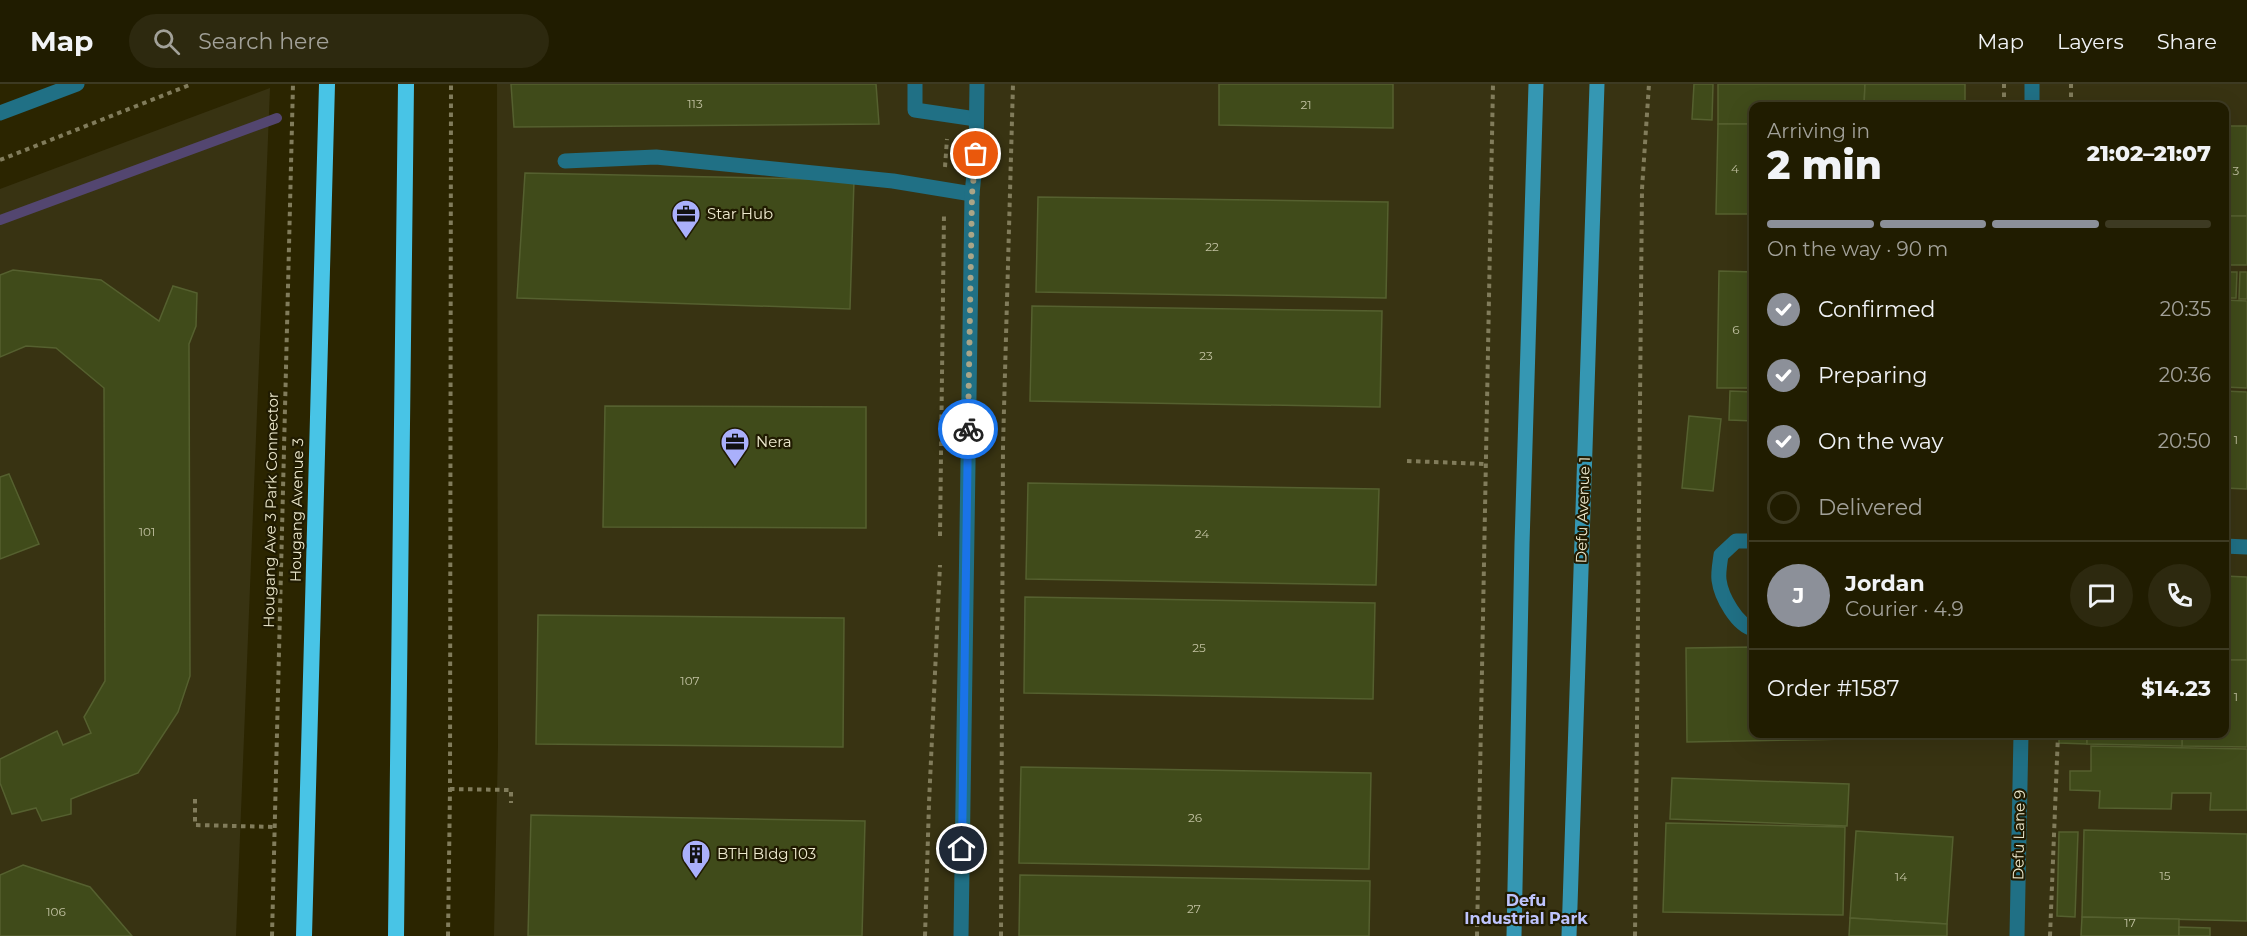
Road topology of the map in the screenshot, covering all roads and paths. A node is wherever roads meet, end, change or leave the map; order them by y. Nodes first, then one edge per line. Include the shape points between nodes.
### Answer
1 (77, 84) edge
2 (192, 84) edge
3 (293, 84) edge
4 (327, 84) edge
5 (406, 84) edge
6 (451, 84) edge
7 (915, 84) edge
8 (976, 84) edge
9 (1013, 84) edge
10 (1493, 84) edge
11 (1536, 84) edge
12 (1597, 84) edge
13 (1649, 84) edge
14 (2004, 84) edge
15 (2032, 84) edge
16 (2071, 84) edge
17 (2004, 102) edge
18 (2032, 102) edge
19 (2071, 102) edge
20 (0, 113) edge
21 (948, 114) junction
22 (976, 118) junction
23 (0, 160) edge
24 (565, 161) dead end
25 (944, 189) junction
26 (972, 194) junction
27 (1407, 461) dead end
28 (1486, 464) junction
29 (1749, 541) edge
30 (2229, 546) edge
31 (2247, 547) edge
32 (940, 548) dead end
33 (940, 560) dead end
34 (1749, 628) edge
35 (2020, 738) edge
36 (2058, 738) edge
37 (450, 789) junction
38 (195, 799) dead end
39 (510, 803) dead end
40 (276, 827) junction
41 (272, 936) edge
42 (304, 936) edge
43 (396, 936) edge
44 (448, 936) edge
45 (926, 936) edge
46 (961, 936) edge
47 (1001, 936) edge
48 (1477, 936) edge
49 (1514, 936) edge
50 (1569, 936) edge
51 (1635, 936) edge
52 (2017, 936) edge
53 (2050, 936) edge

1 - 20 street
2 - 23 path
3 - 40 path, Hougang Ave 3 Park Connector
4 - 42 highway, Hougang Avenue 3
5 - 43 highway
6 - 37 path
7 - 21 street via 915,110
8 - 22 street
9 - 47 path via 1003,445
10 - 28 path
11 - 49 main road
12 - 50 main road, Defu Avenue 1
13 - 51 path via 1642,189
14 - 17 path
15 - 18 street
16 - 19 path
21 - 22 street
21 - 25 path
22 - 26 street
24 - 25 street via 656,157
25 - 26 street
25 - 32 path
26 - 46 street
27 - 28 path
28 - 48 path
29 - 34 street via 1736,541 1721,555 1719,580 1726,603
30 - 31 street
33 - 45 path
35 - 52 street, Defu Lane 9
36 - 53 path
37 - 39 path via 511,790
37 - 44 path
38 - 40 path via 195,825
40 - 41 path, Hougang Ave 3 Park Connector

